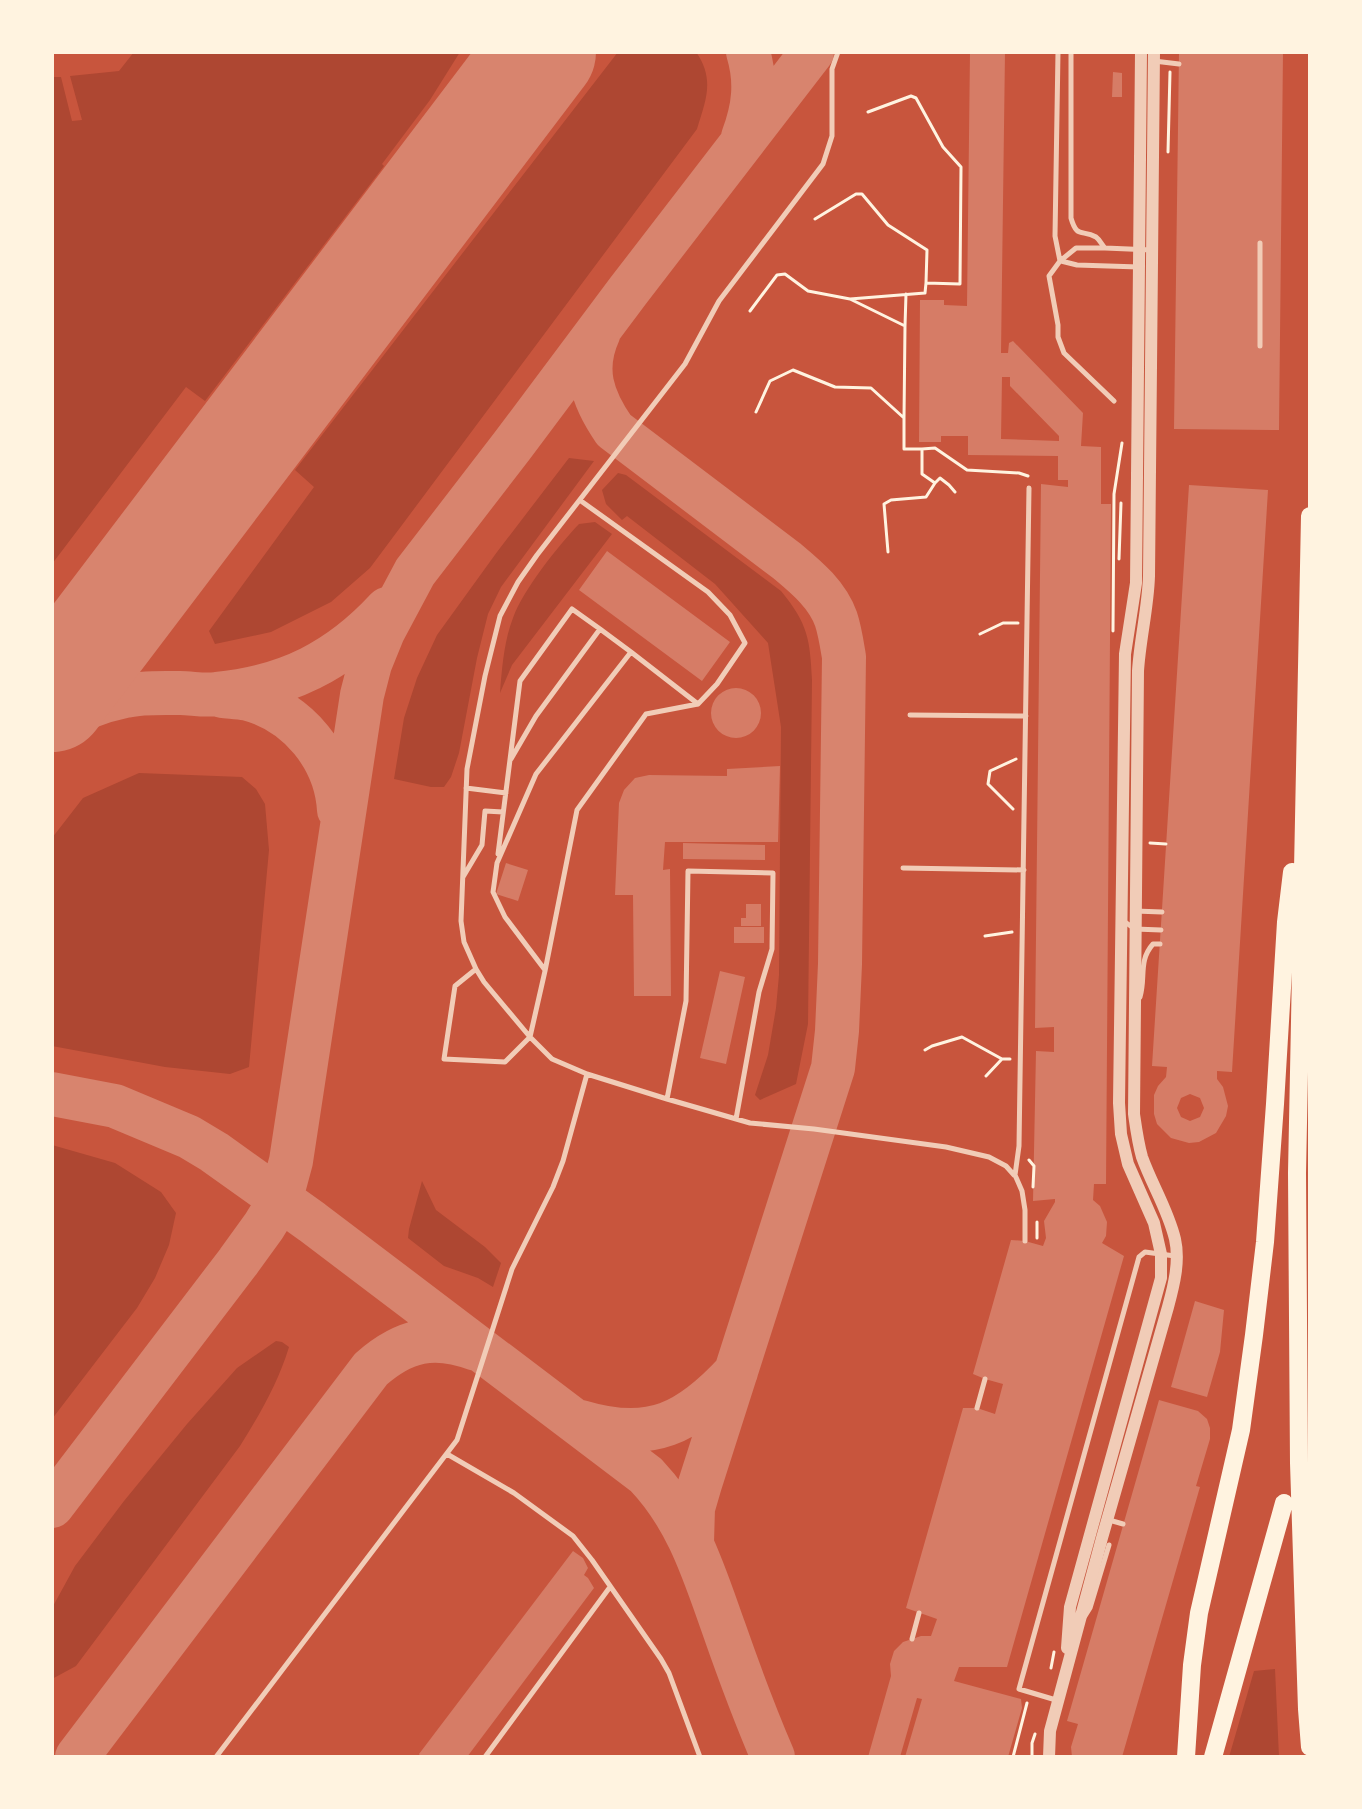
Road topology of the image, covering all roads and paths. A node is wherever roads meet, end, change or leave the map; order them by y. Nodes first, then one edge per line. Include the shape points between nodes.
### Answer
1 (838, 52) edge
2 (1058, 52) edge
3 (1071, 52) edge
4 (1148, 57) edge
5 (1179, 64) dead end
6 (868, 112) dead end
7 (815, 219) dead end
8 (1260, 243) dead end
9 (1105, 248) junction
10 (1139, 249) junction
11 (1153, 250) junction
12 (1060, 261) junction
13 (1146, 267) junction
14 (926, 283) junction
15 (906, 294) junction
16 (850, 299) junction
17 (750, 311) dead end
18 (905, 326) junction
19 (1260, 346) dead end
20 (1114, 401) dead end
21 (756, 412) dead end
22 (904, 418) junction
23 (935, 483) junction
24 (1029, 488) dead end
25 (955, 492) dead end
26 (581, 501) junction
27 (1310, 516) edge
28 (888, 552) dead end
29 (1027, 624) junction
30 (600, 629) junction
31 (980, 634) dead end
32 (631, 652) junction
33 (698, 704) junction
34 (910, 715) dead end
35 (1026, 716) junction
36 (1025, 757) junction
37 (509, 764) junction
38 (1304, 781) junction
39 (466, 788) junction
40 (506, 793) junction
41 (503, 812) junction
42 (1025, 818) junction
43 (497, 863) junction
44 (903, 868) dead end
45 (1024, 870) junction
46 (463, 878) junction
47 (1135, 910) junction
48 (1162, 912) dead end
49 (1121, 919) junction
50 (1135, 929) junction
51 (1161, 930) dead end
52 (1023, 931) junction
53 (985, 936) dead end
54 (1160, 944) dead end
55 (476, 969) junction
56 (545, 971) junction
57 (1134, 1013) junction
58 (530, 1037) junction
59 (925, 1050) dead end
60 (1002, 1059) junction
61 (1020, 1060) junction
62 (587, 1074) junction
63 (986, 1076) dead end
64 (667, 1099) junction
65 (736, 1119) junction
66 (1015, 1175) junction
67 (1025, 1241) dead end
68 (1161, 1254) junction
69 (1176, 1256) junction
70 (985, 1379) dead end
71 (977, 1408) dead end
72 (447, 1454) junction
73 (1284, 1503) dead end
74 (1101, 1517) junction
75 (1123, 1524) dead end
76 (1100, 1538) junction
77 (1117, 1547) dead end
78 (610, 1587) junction
79 (919, 1613) dead end
80 (912, 1639) dead end
81 (1065, 1677) junction
82 (1019, 1689) junction
83 (1058, 1700) junction
84 (1310, 1747) edge
85 (216, 1757) edge
86 (485, 1757) edge
87 (700, 1757) edge
88 (1013, 1757) edge
89 (1049, 1757) edge
90 (1186, 1757) edge
91 (1213, 1757) edge

1 - 26 lane via 832,69 832,136 823,164 719,301 685,364
2 - 12 lane via 1055,236
3 - 9 lane via 1071,218 1078,233 1095,237
4 - 5 lane
4 - 10 street
4 - 11 street
6 - 14 path via 916,98 943,147 961,167 960,284
7 - 14 path via 862,194 888,225 927,250
8 - 19 lane
9 - 10 lane
9 - 12 lane via 1076,248
10 - 11 lane
10 - 13 street
11 - 13 street
12 - 13 lane
12 - 20 lane via 1049,276 1064,353
13 - 47 street via 1149,576 1138,671
13 - 49 street via 1136,583 1125,654
14 - 15 path via 925,293
15 - 16 path
15 - 18 path
16 - 17 path via 808,291 785,274 777,275
16 - 18 path
18 - 22 path
21 - 22 path via 770,381 793,370 835,387 871,388
22 - 23 path via 904,449 922,449 922,474
23 - 25 path via 940,478
23 - 28 path via 926,497 884,504
24 - 29 lane
26 - 33 lane via 708,592 730,615 745,643
26 - 39 lane via 518,582 500,616
27 - 38 highway
29 - 31 path via 1003,623
29 - 35 lane
30 - 32 lane
30 - 37 lane via 536,716
30 - 37 lane via 572,609 520,681
32 - 33 lane
32 - 43 lane via 536,774
33 - 56 lane via 646,714 577,810
34 - 35 lane
35 - 36 lane
36 - 42 lane
36 - 42 path via 990,771 988,784
37 - 40 lane
38 - 84 highway via 1297,1188 1299,1463
38 - 90 highway via 1286,922 1254,1335 1241,1430 1199,1613
39 - 40 lane
39 - 46 lane
40 - 41 lane
41 - 43 lane
41 - 46 lane via 485,811 482,845
42 - 45 lane
43 - 56 lane via 493,892
44 - 45 lane
45 - 52 lane
46 - 55 lane via 461,921
47 - 48 lane
47 - 49 lane
47 - 50 street
49 - 50 lane
49 - 68 street via 1121,1134
50 - 51 lane
50 - 57 street
52 - 53 path
52 - 61 lane
54 - 57 lane via 1146,952
55 - 58 lane
55 - 58 lane via 455,986 444,1059 505,1062
56 - 58 lane
57 - 69 street via 1137,1137 1168,1217
58 - 62 lane via 552,1059
59 - 60 path via 962,1037
60 - 61 path
60 - 63 path
61 - 66 lane
62 - 64 lane
62 - 72 lane via 563,1161 512,1269 457,1440
64 - 65 lane
64 - 65 lane via 686,1001 688,871 773,873 772,949
65 - 66 lane via 946,1147 989,1157
66 - 67 lane via 1025,1210
68 - 69 lane
68 - 74 street via 1161,1278
68 - 82 lane via 1145,1252 1139,1257
69 - 74 street via 1174,1285
70 - 71 lane
72 - 78 lane via 573,1536
72 - 85 lane
73 - 91 highway
74 - 75 lane
74 - 76 street
76 - 77 lane
76 - 81 street
76 - 81 street via 1070,1607
78 - 86 lane
78 - 87 lane via 669,1673
79 - 80 lane
81 - 83 street
82 - 83 lane
82 - 88 path via 1028,1705
83 - 89 street

